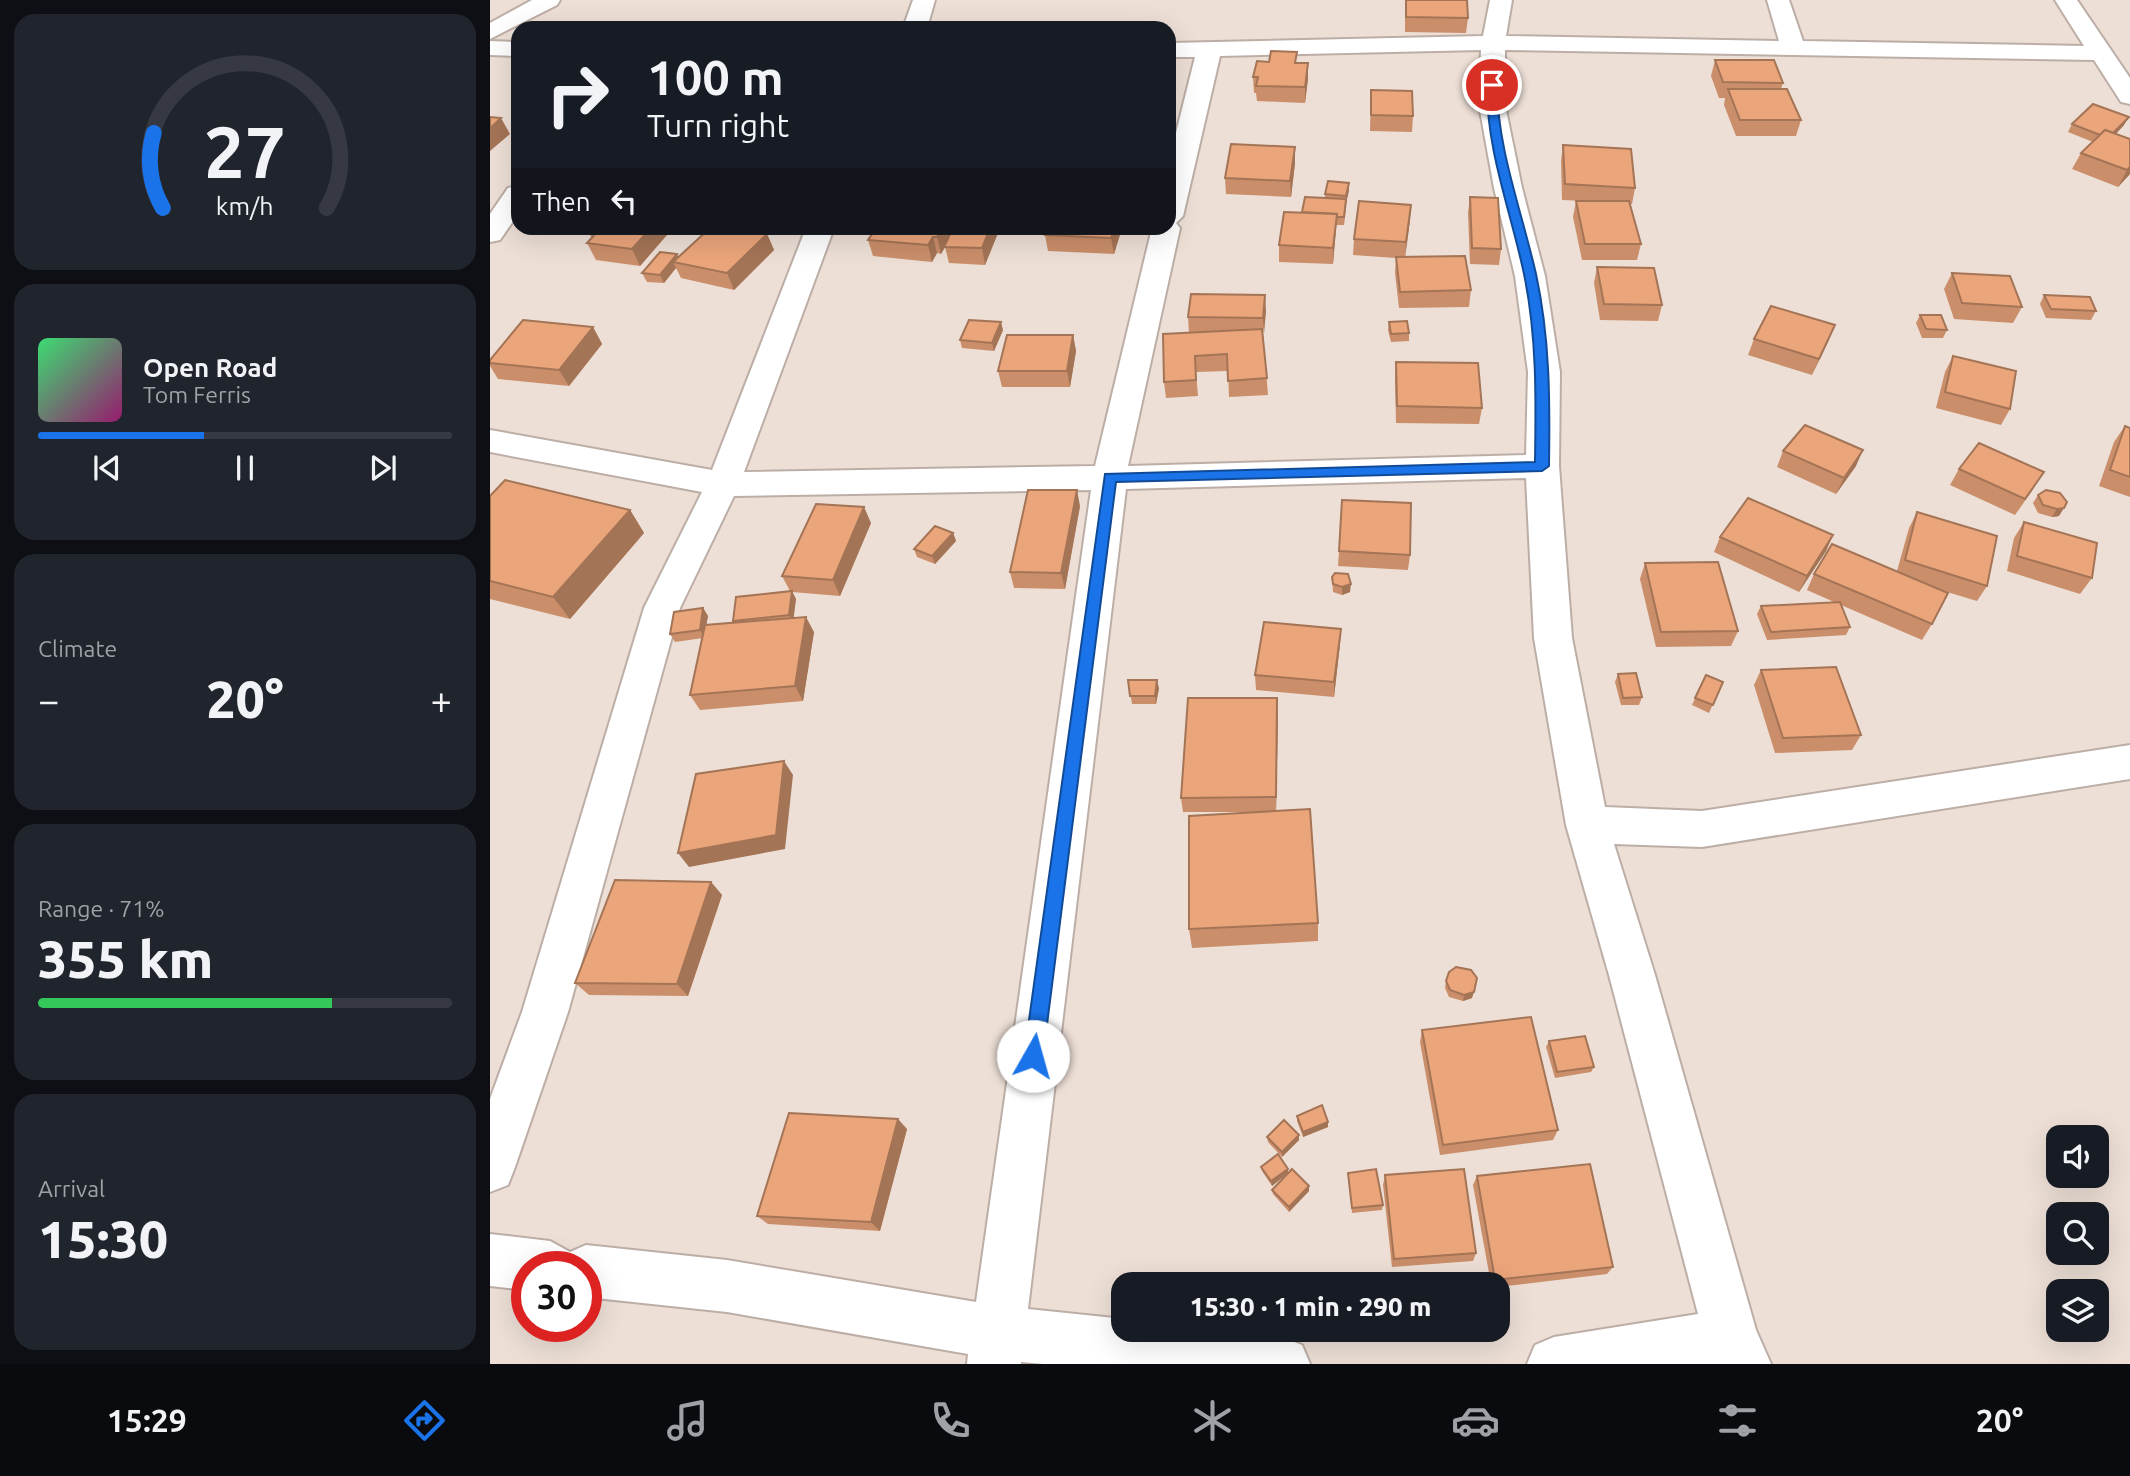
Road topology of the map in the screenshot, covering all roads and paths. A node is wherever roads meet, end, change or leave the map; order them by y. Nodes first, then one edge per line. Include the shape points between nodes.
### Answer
1 (549, 0) edge
2 (924, 0) edge
3 (1501, 0) edge
4 (1779, 0) edge
5 (2066, 0) edge
6 (917, 21) edge
7 (490, 32) edge
8 (1493, 43) junction
9 (490, 48) edge
10 (1793, 48) junction
11 (511, 49) edge
12 (1176, 50) edge
13 (1209, 50) junction
14 (2101, 53) junction
15 (2130, 97) edge
16 (1176, 187) edge
17 (511, 204) edge
18 (490, 234) edge
19 (817, 235) edge
20 (1164, 235) edge
21 (490, 441) edge
22 (1542, 466) junction
23 (1110, 478) junction
24 (723, 484) junction
25 (2130, 762) edge
26 (1587, 825) junction
27 (490, 1167) edge
28 (490, 1261) edge
29 (511, 1263) edge
30 (602, 1273) edge
31 (995, 1348) edge
32 (1733, 1354) edge
33 (1283, 1364) edge
34 (1554, 1364) edge

1 - 7 street
2 - 6 street
3 - 8 street
4 - 10 street
5 - 14 street
8 - 10 street
8 - 13 street
8 - 22 street via 1492,106 1530,276 1544,372
9 - 11 street
10 - 14 street
12 - 13 street
13 - 16 street
14 - 15 street
17 - 18 street
19 - 24 street
20 - 23 street
21 - 24 street
22 - 23 street
22 - 26 street via 1553,638
23 - 24 street
23 - 31 street
24 - 27 street via 662,608 545,1012
25 - 26 street via 1702,829
26 - 32 street
28 - 29 street
30 - 31 street via 727,1286
31 - 33 street
32 - 34 street

